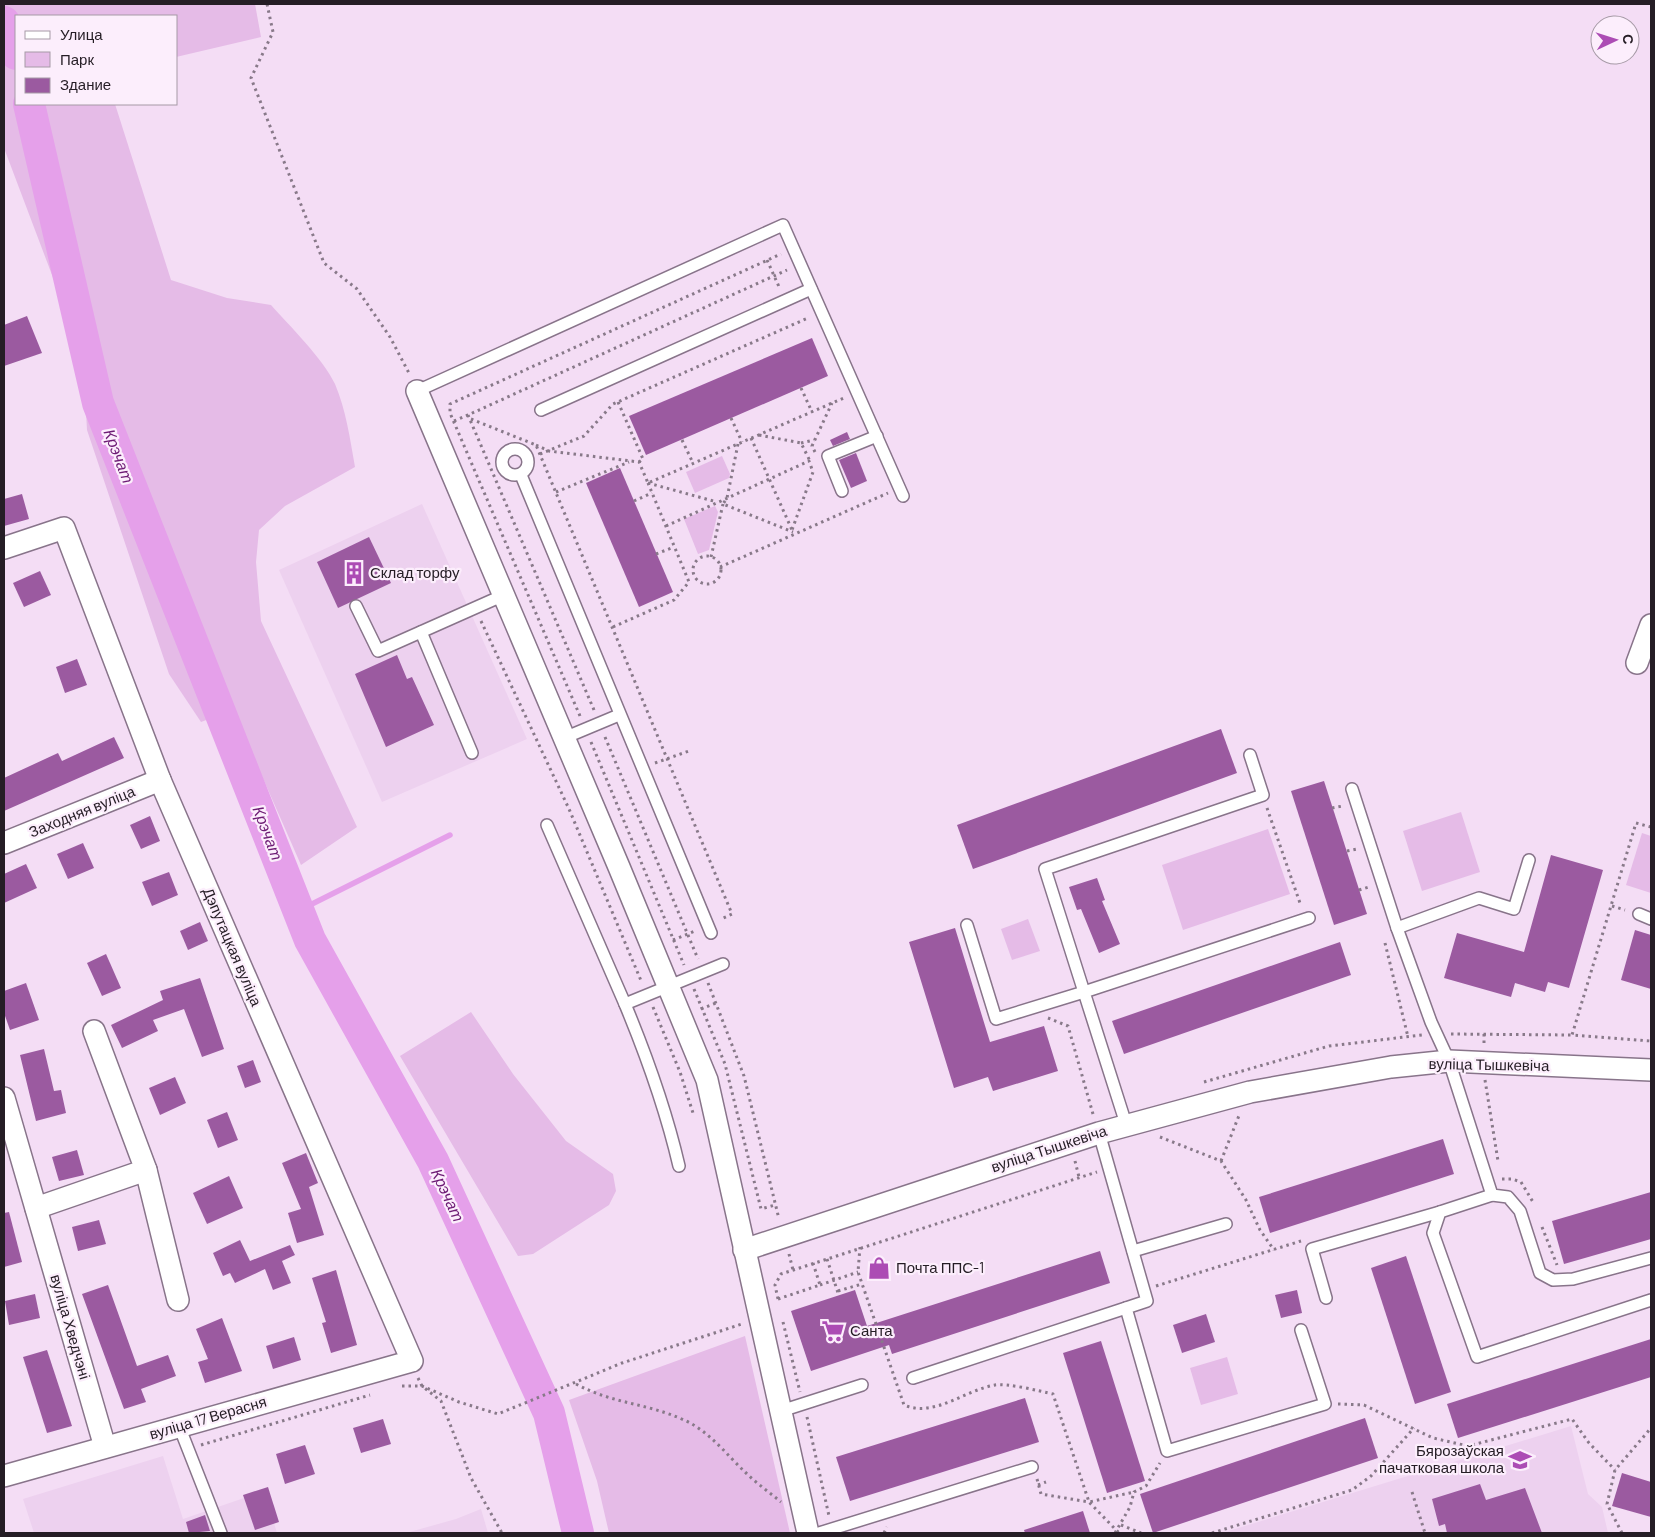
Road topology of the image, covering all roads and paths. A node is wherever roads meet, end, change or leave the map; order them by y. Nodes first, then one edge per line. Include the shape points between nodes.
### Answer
1 (267, 4) edge
2 (793, 248) junction
3 (800, 264) junction
4 (811, 289) junction
5 (822, 312) junction
6 (801, 388) dead end
7 (417, 391) junction
8 (848, 396) dead end
9 (618, 402) junction
10 (833, 403) junction
11 (542, 410) dead end
12 (812, 412) junction
13 (469, 417) junction
14 (731, 418) dead end
15 (454, 421) junction
16 (759, 434) junction
17 (877, 436) junction
18 (751, 438) junction
19 (682, 440) dead end
20 (815, 440) junction
21 (810, 442) junction
22 (740, 443) junction
23 (800, 443) junction
24 (536, 445) junction
25 (812, 446) junction
26 (549, 451) junction
27 (540, 454) junction
28 (631, 461) junction
29 (638, 462) junction
30 (808, 462) junction
31 (693, 463) junction
32 (822, 468) dead end
33 (813, 472) junction
34 (521, 475) dead end
35 (769, 479) junction
36 (648, 483) junction
37 (842, 491) dead end
38 (556, 492) junction
39 (902, 492) joint
40 (652, 493) junction
41 (727, 498) junction
42 (634, 501) dead end
43 (718, 502) junction
44 (723, 504) junction
45 (666, 526) junction
46 (793, 532) junction
47 (674, 547) junction
48 (4, 548) edge
49 (656, 554) dead end
50 (711, 557) junction
51 (720, 567) junction
52 (695, 578) junction
53 (689, 582) junction
54 (504, 595) junction
55 (356, 606) dead end
56 (475, 608) junction
57 (1651, 625) edge
58 (613, 627) junction
59 (421, 632) junction
60 (1637, 663) dead end
61 (619, 714) junction
62 (599, 723) junction
63 (586, 729) junction
64 (564, 738) junction
65 (472, 753) dead end
66 (1250, 755) dead end
67 (160, 780) junction
68 (1352, 789) dead end
69 (1263, 795) junction
70 (547, 825) dead end
71 (1651, 827) edge
72 (4, 843) edge
73 (1357, 849) dead end
74 (1347, 852) dead end
75 (1529, 860) dead end
76 (1369, 887) dead end
77 (1359, 890) dead end
78 (1639, 914) dead end
79 (1307, 918) joint
80 (1651, 919) edge
81 (966, 925) dead end
82 (1396, 928) junction
83 (709, 929) joint
84 (723, 964) dead end
85 (703, 971) junction
86 (690, 977) junction
87 (668, 986) junction
88 (1084, 992) junction
89 (647, 995) junction
90 (625, 1004) junction
91 (1029, 1009) junction
92 (94, 1031) dead end
93 (1651, 1042) edge
94 (1449, 1061) junction
95 (1485, 1063) junction
96 (1651, 1070) edge
97 (1250, 1092) junction
98 (4, 1098) edge
99 (693, 1116) dead end
100 (1133, 1122) junction
101 (1096, 1123) junction
102 (1222, 1161) junction
103 (679, 1166) dead end
104 (1109, 1168) junction
105 (146, 1170) junction
106 (1501, 1180) junction
107 (1488, 1183) junction
108 (1492, 1195) junction
109 (775, 1205) junction
110 (1534, 1206) dead end
111 (36, 1208) junction
112 (1440, 1212) junction
113 (1226, 1224) dead end
114 (1541, 1224) dead end
115 (784, 1236) junction
116 (860, 1247) junction
117 (744, 1250) junction
118 (1274, 1250) dead end
119 (1133, 1252) junction
120 (1651, 1258) edge
121 (828, 1259) junction
122 (813, 1263) junction
123 (1558, 1269) dead end
124 (793, 1270) junction
125 (858, 1272) junction
126 (834, 1280) junction
127 (862, 1284) junction
128 (820, 1285) junction
129 (1326, 1298) dead end
130 (778, 1299) junction
131 (178, 1300) dead end
132 (1651, 1300) edge
133 (1126, 1308) junction
134 (760, 1318) junction
135 (782, 1320) dead end
136 (1301, 1330) dead end
137 (412, 1361) junction
138 (913, 1378) dead end
139 (576, 1384) junction
140 (862, 1385) dead end
141 (422, 1386) junction
142 (395, 1388) dead end
143 (376, 1393) dead end
144 (804, 1404) junction
145 (1325, 1404) junction
146 (781, 1411) junction
147 (179, 1426) junction
148 (1414, 1428) junction
149 (1651, 1428) edge
150 (105, 1447) junction
151 (188, 1449) junction
152 (1167, 1451) junction
153 (1032, 1467) dead end
154 (1615, 1470) junction
155 (4, 1476) edge
156 (1046, 1482) dead end
157 (1038, 1484) dead end
158 (1134, 1492) junction
159 (1412, 1492) dead end
160 (1041, 1494) dead end
161 (1089, 1502) junction
162 (802, 1507) junction
163 (1120, 1525) junction
164 (832, 1530) junction
165 (220, 1533) edge
166 (502, 1533) edge
167 (808, 1533) edge
168 (819, 1533) edge
169 (1117, 1533) edge
170 (1141, 1533) edge
171 (1212, 1533) edge
172 (1425, 1533) edge
173 (1622, 1533) edge

1 - 7 path via 273,32 251,78 324,263 357,289 390,337
2 - 3 lane
2 - 7 lane via 784,226
2 - 15 path via 452,402 449,408
3 - 4 lane
3 - 13 path
4 - 5 lane
4 - 11 lane
5 - 9 path
5 - 17 lane
6 - 12 path
7 - 54 street
8 - 10 path
9 - 26 path via 584,436
9 - 29 path via 643,459
10 - 12 path
10 - 20 path
12 - 16 path
13 - 15 path
13 - 24 path
13 - 62 path
14 - 22 path
15 - 63 path
16 - 18 path
16 - 23 path
17 - 37 lane via 828,456
17 - 39 lane
18 - 22 path
18 - 35 path
19 - 31 path
20 - 21 path
20 - 25 path
21 - 23 path
21 - 25 path
22 - 31 path
22 - 41 path
23 - 30 path
24 - 26 path
24 - 27 path
25 - 30 path via 817,458
26 - 27 path
26 - 28 path
27 - 38 path
28 - 29 path
28 - 38 path
29 - 36 path
30 - 33 path
30 - 35 path
31 - 36 path
32 - 33 path
33 - 46 path
34 - 61 lane
35 - 41 path
35 - 46 path
36 - 40 path
36 - 43 path
38 - 58 path
39 - 46 path
40 - 42 path
40 - 45 path
41 - 43 path
41 - 44 path
43 - 44 path
43 - 45 path
44 - 46 path
44 - 50 path
45 - 47 path
46 - 51 path
47 - 49 path
47 - 53 path
48 - 67 street, Дэпутацкая вуліца via 64,528
50 - 51 path
50 - 52 path via 705,556 696,562
51 - 52 path via 721,574 714,583 703,584
52 - 53 path
53 - 58 path via 674,600
54 - 56 lane
54 - 64 street
55 - 59 lane via 378,651
56 - 59 lane
56 - 89 path via 569,809
57 - 60 street
58 - 83 path via 732,914
59 - 65 lane
61 - 62 lane
61 - 83 lane
62 - 63 lane
62 - 85 path
63 - 64 lane
63 - 86 path
64 - 87 street
66 - 69 lane
67 - 72 street, Заходняя вуліца
67 - 137 street, Дэпутацкая вуліца
68 - 82 lane
69 - 79 path
69 - 88 lane via 1045,869
70 - 90 lane
71 - 93 path via 1636,822 1572,1035
73 - 74 path
75 - 82 lane via 1514,909 1479,898
76 - 77 path
78 - 80 lane
79 - 88 lane
81 - 91 lane via 996,1019
82 - 94 lane
84 - 85 lane
85 - 86 lane
85 - 109 path via 744,1076
86 - 87 lane
86 - 109 path via 725,1064 761,1209
87 - 89 lane
87 - 117 street via 707,1080
88 - 91 lane
88 - 100 lane
89 - 90 lane
89 - 99 path via 680,1072
90 - 103 lane via 650,1066
91 - 101 path via 1068,1026
92 - 105 street
94 - 95 street, вуліца Тышкевіча
94 - 97 street, вуліца Тышкевіча via 1391,1067
94 - 107 lane
95 - 96 street, вуліца Тышкевіча
95 - 106 path via 1485,1083
97 - 100 street, вуліца Тышкевіча
97 - 102 path
98 - 111 street, вуліца Хведчэні
100 - 101 street, вуліца Тышкевіча
100 - 102 path via 1156,1135
101 - 104 lane
101 - 115 street, вуліца Тышкевіча
102 - 118 path
104 - 116 path
104 - 119 lane
105 - 111 street
105 - 131 street
106 - 107 path
106 - 110 path via 1512,1178 1521,1182
107 - 108 lane
108 - 112 lane
108 - 120 lane via 1508,1197 1520,1211 1540,1273 1553,1280 1572,1280
109 - 115 path
111 - 150 street, вуліца Хведчэні
112 - 129 lane via 1312,1249
112 - 132 lane via 1433,1233 1477,1357
113 - 119 lane
114 - 123 path
115 - 117 street, вуліца Тышкевіча
115 - 124 path
116 - 121 path
116 - 125 path
117 - 134 street
119 - 133 lane via 1147,1301
121 - 122 path
121 - 126 path
122 - 124 path
122 - 128 path
124 - 130 path via 781,1274 775,1285
125 - 126 path
125 - 127 path
126 - 127 path via 838,1293
126 - 128 path
127 - 161 path via 904,1405 916,1410 996,1384 1053,1394
128 - 130 path
130 - 134 path via 780,1310
133 - 138 lane
133 - 152 lane
134 - 139 path via 622,1363
134 - 146 street
135 - 144 path
136 - 145 lane
137 - 141 path
137 - 147 street, вуліца 17 Верасня
139 - 141 path via 498,1414
139 - 162 path via 618,1402 656,1409 687,1421 786,1506
140 - 144 lane
141 - 142 path
141 - 166 path via 441,1402 471,1478
143 - 151 path
144 - 146 lane
144 - 164 path
145 - 148 path via 1364,1405
145 - 152 lane
146 - 162 street
147 - 150 street, вуліца 17 Верасня
147 - 151 lane
148 - 154 path via 1433,1438 1468,1446 1572,1419
148 - 171 path via 1371,1476 1352,1490
149 - 154 path
150 - 155 street, вуліца 17 Верасня
151 - 165 lane
152 - 158 path via 1146,1486
153 - 164 lane
154 - 173 path via 1607,1504
156 - 157 path
158 - 161 path
158 - 163 path
159 - 172 path
160 - 161 path
161 - 169 path
162 - 167 street
163 - 169 path
163 - 170 path
164 - 168 lane

